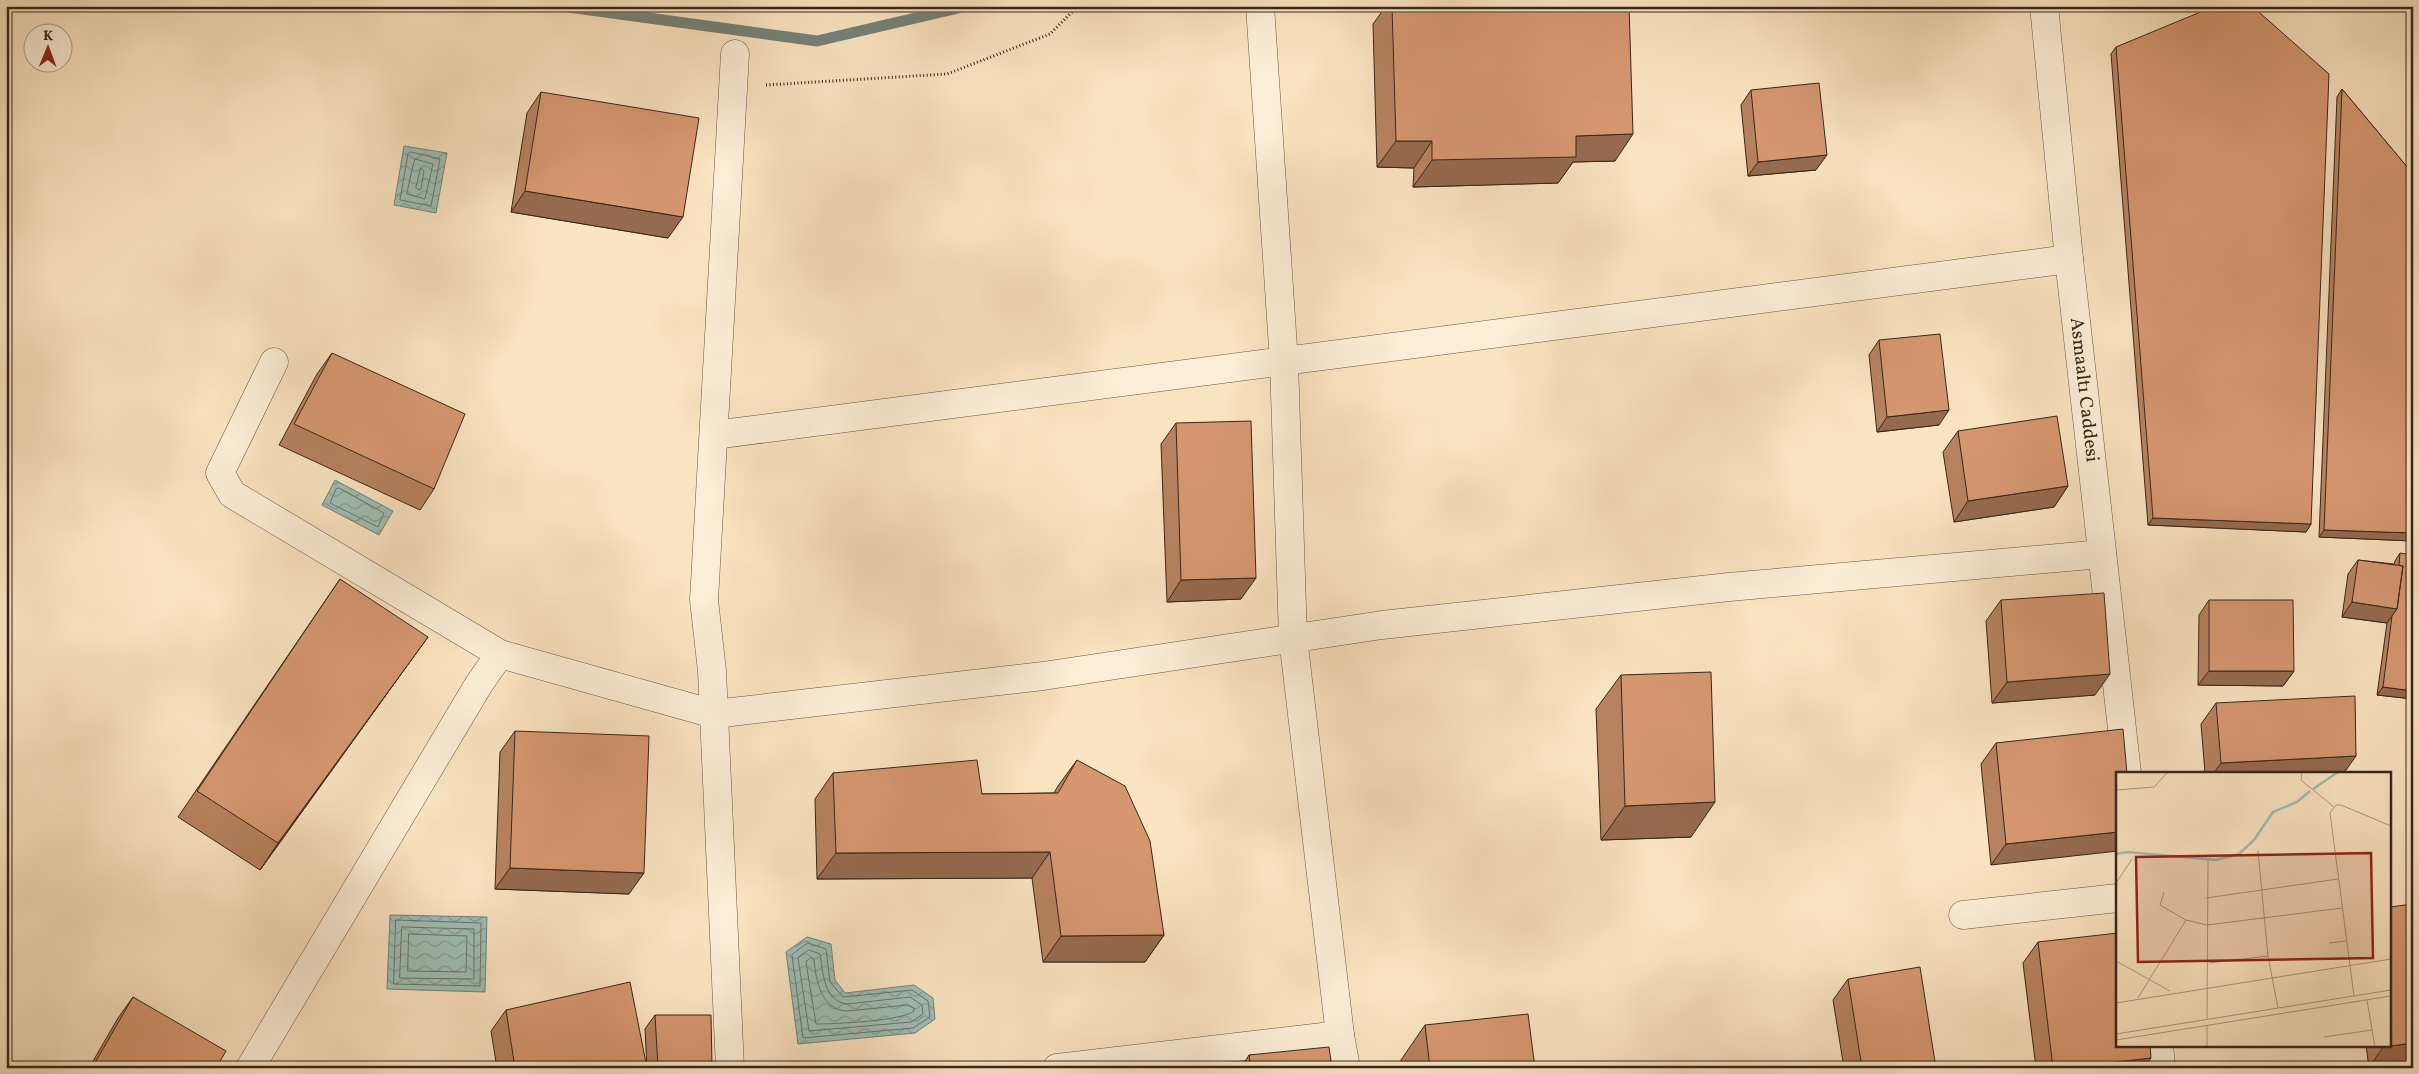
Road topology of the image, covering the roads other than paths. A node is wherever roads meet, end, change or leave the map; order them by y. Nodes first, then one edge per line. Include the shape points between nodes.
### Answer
1 (1260, 6) edge
2 (2044, 6) edge
3 (735, 54) dead end
4 (2068, 259) junction
5 (274, 362) dead end
6 (1284, 362) junction
7 (714, 435) junction
8 (2102, 554) junction
9 (1292, 638) junction
10 (500, 654) junction
11 (714, 714) junction
12 (2127, 772) edge
13 (2116, 898) edge
14 (1963, 915) dead end
15 (1340, 1035) junction
16 (2159, 1046) edge
17 (250, 1068) edge
18 (730, 1068) edge
19 (1057, 1068) edge
20 (1346, 1068) edge
21 (2161, 1068) edge

1 - 6 street
2 - 4 street, Asmaaltı Caddesi
3 - 7 street
4 - 6 street
4 - 8 street, Asmaaltı Caddesi
5 - 10 street via 220,473 232,494
6 - 7 street
6 - 9 street
7 - 11 street via 704,600
8 - 9 street via 1719,588
8 - 12 street, Asmaaltı Caddesi
9 - 11 street via 1043,676
9 - 15 street
10 - 11 street
10 - 17 street
11 - 18 street
13 - 14 street
15 - 19 street
15 - 20 street
16 - 21 street

